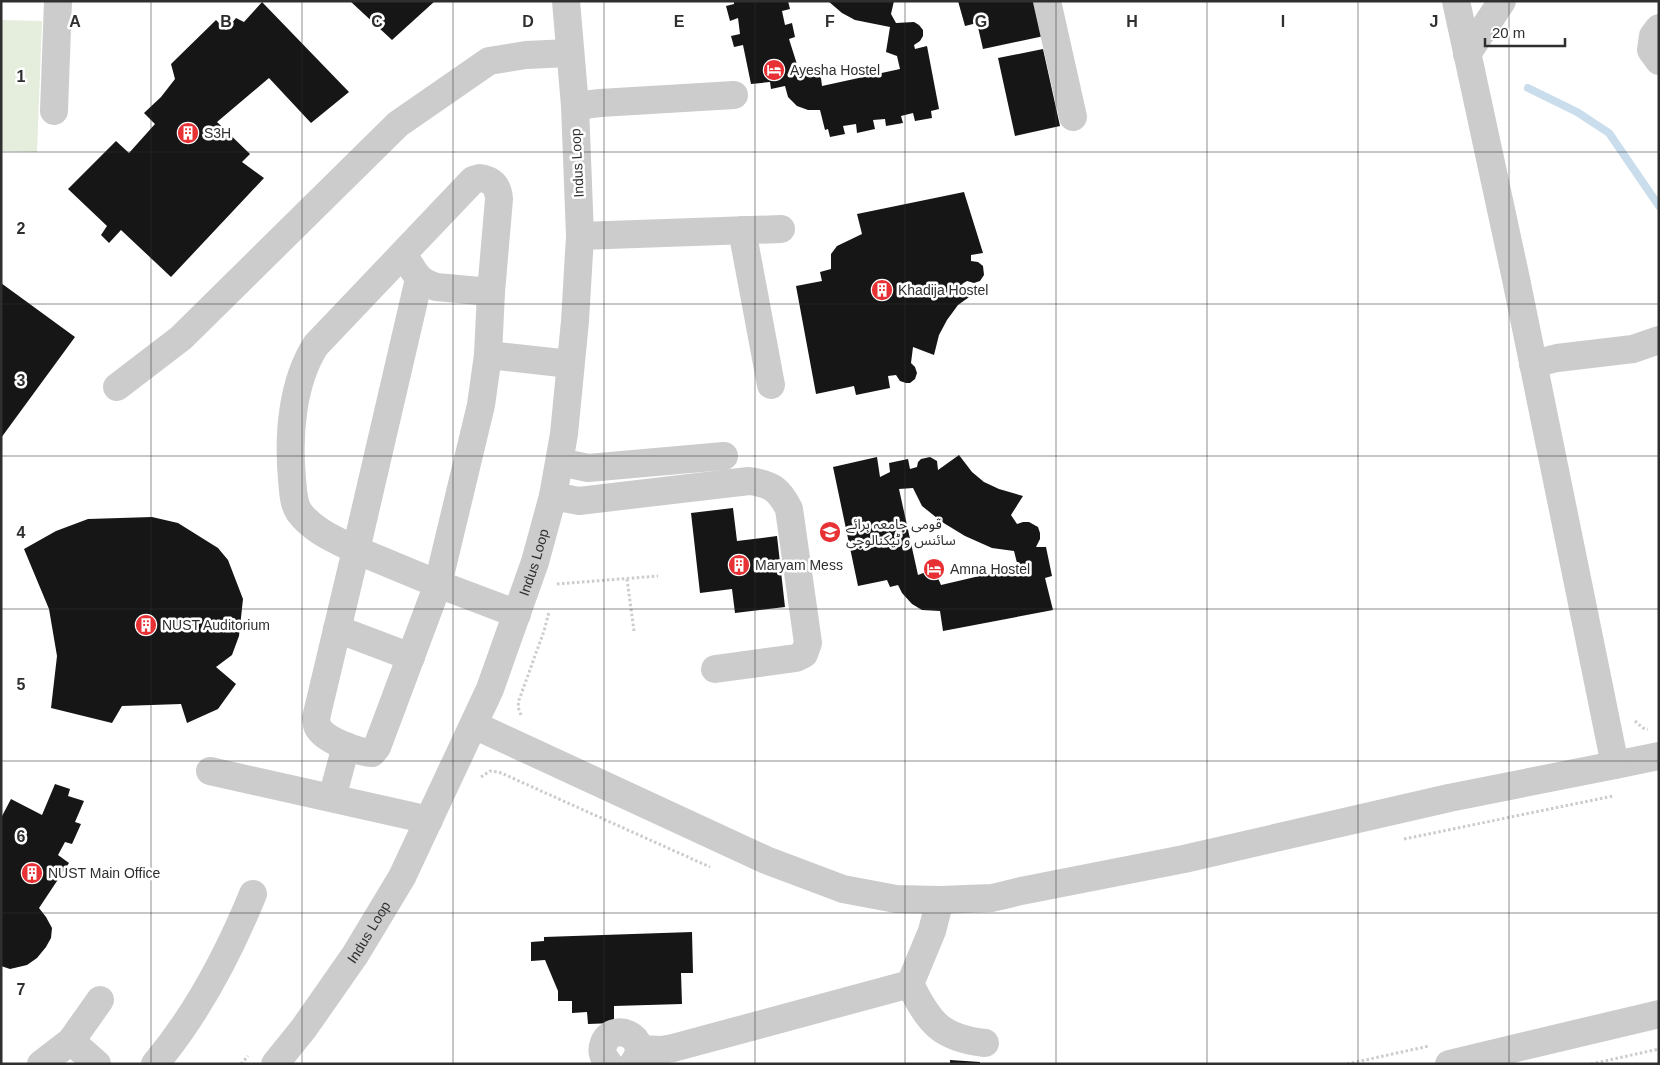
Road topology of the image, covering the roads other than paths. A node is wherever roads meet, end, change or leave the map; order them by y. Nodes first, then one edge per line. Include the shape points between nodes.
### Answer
1 (58, 1) edge
2 (566, 1) edge
3 (1047, 1) edge
4 (1456, 1) edge
5 (1502, 1) edge
6 (1659, 28) edge
7 (570, 53) junction
8 (1466, 54) junction
9 (1659, 61) edge
10 (734, 95) dead end
11 (575, 106) junction
12 (54, 111) dead end
13 (1072, 117) dead end
14 (781, 229) dead end
15 (742, 230) junction
16 (580, 236) junction
17 (403, 253) junction
18 (419, 279) junction
19 (491, 292) junction
20 (1659, 340) edge
21 (488, 355) junction
22 (570, 364) junction
23 (1533, 364) junction
24 (772, 385) dead end
25 (117, 387) dead end
26 (724, 456) dead end
27 (560, 462) junction
28 (553, 496) junction
29 (356, 550) junction
30 (438, 584) junction
31 (517, 614) junction
32 (337, 629) junction
33 (411, 657) junction
34 (715, 669) dead end
35 (474, 725) junction
36 (346, 746) junction
37 (1659, 756) edge
38 (1615, 765) junction
39 (210, 771) dead end
40 (332, 798) junction
41 (429, 820) junction
42 (253, 894) dead end
43 (940, 900) junction
44 (910, 984) junction
45 (100, 1000) dead end
46 (1659, 1014) edge
47 (71, 1041) junction
48 (985, 1043) dead end
49 (636, 1056) edge
50 (41, 1064) edge
51 (97, 1064) edge
52 (155, 1064) edge
53 (275, 1064) edge
54 (609, 1064) edge
55 (1449, 1064) edge

1 - 12 street
2 - 7 street, Indus Loop
3 - 13 street
4 - 8 street
5 - 8 street
6 - 9 street via 1653,36 1651,50
7 - 11 street, Indus Loop
7 - 25 street via 489,61 398,124 181,338
8 - 23 street
10 - 11 street
11 - 16 street, Indus Loop
14 - 15 street
15 - 16 street
15 - 24 street
16 - 22 street, Indus Loop
17 - 18 street
17 - 19 street via 473,180 487,179 494,183 499,199
17 - 29 street via 316,345 303,372 293,416 290,461 298,511 312,526
18 - 19 street via 436,286
18 - 29 street
19 - 21 street
20 - 23 street via 1633,349
21 - 22 street
21 - 30 street via 481,405
22 - 27 street, Indus Loop
23 - 38 street
26 - 27 street via 588,468
27 - 28 street, Indus Loop
28 - 31 street, Indus Loop
28 - 34 street via 579,501 749,481 764,483 784,498 789,509 808,643 804,654 796,658
29 - 30 street
29 - 32 street
30 - 31 street
30 - 33 street
31 - 35 street, Indus Loop
32 - 33 street
32 - 36 street via 316,718 317,727 325,736
33 - 36 street via 377,747 372,753
35 - 41 street, Indus Loop
35 - 43 street via 774,863 843,888 896,899
36 - 40 street
37 - 38 street
38 - 43 street via 992,898
39 - 40 street
40 - 41 street
41 - 53 street, Indus Loop via 402,877 355,955
42 - 52 street via 213,982
43 - 44 street via 932,931
44 - 48 street via 921,1008 935,1024 965,1041
44 - 49 street
45 - 47 street
46 - 55 street
47 - 50 street
47 - 51 street
49 - 54 street via 636,1041 631,1035 615,1033 608,1037 602,1052

